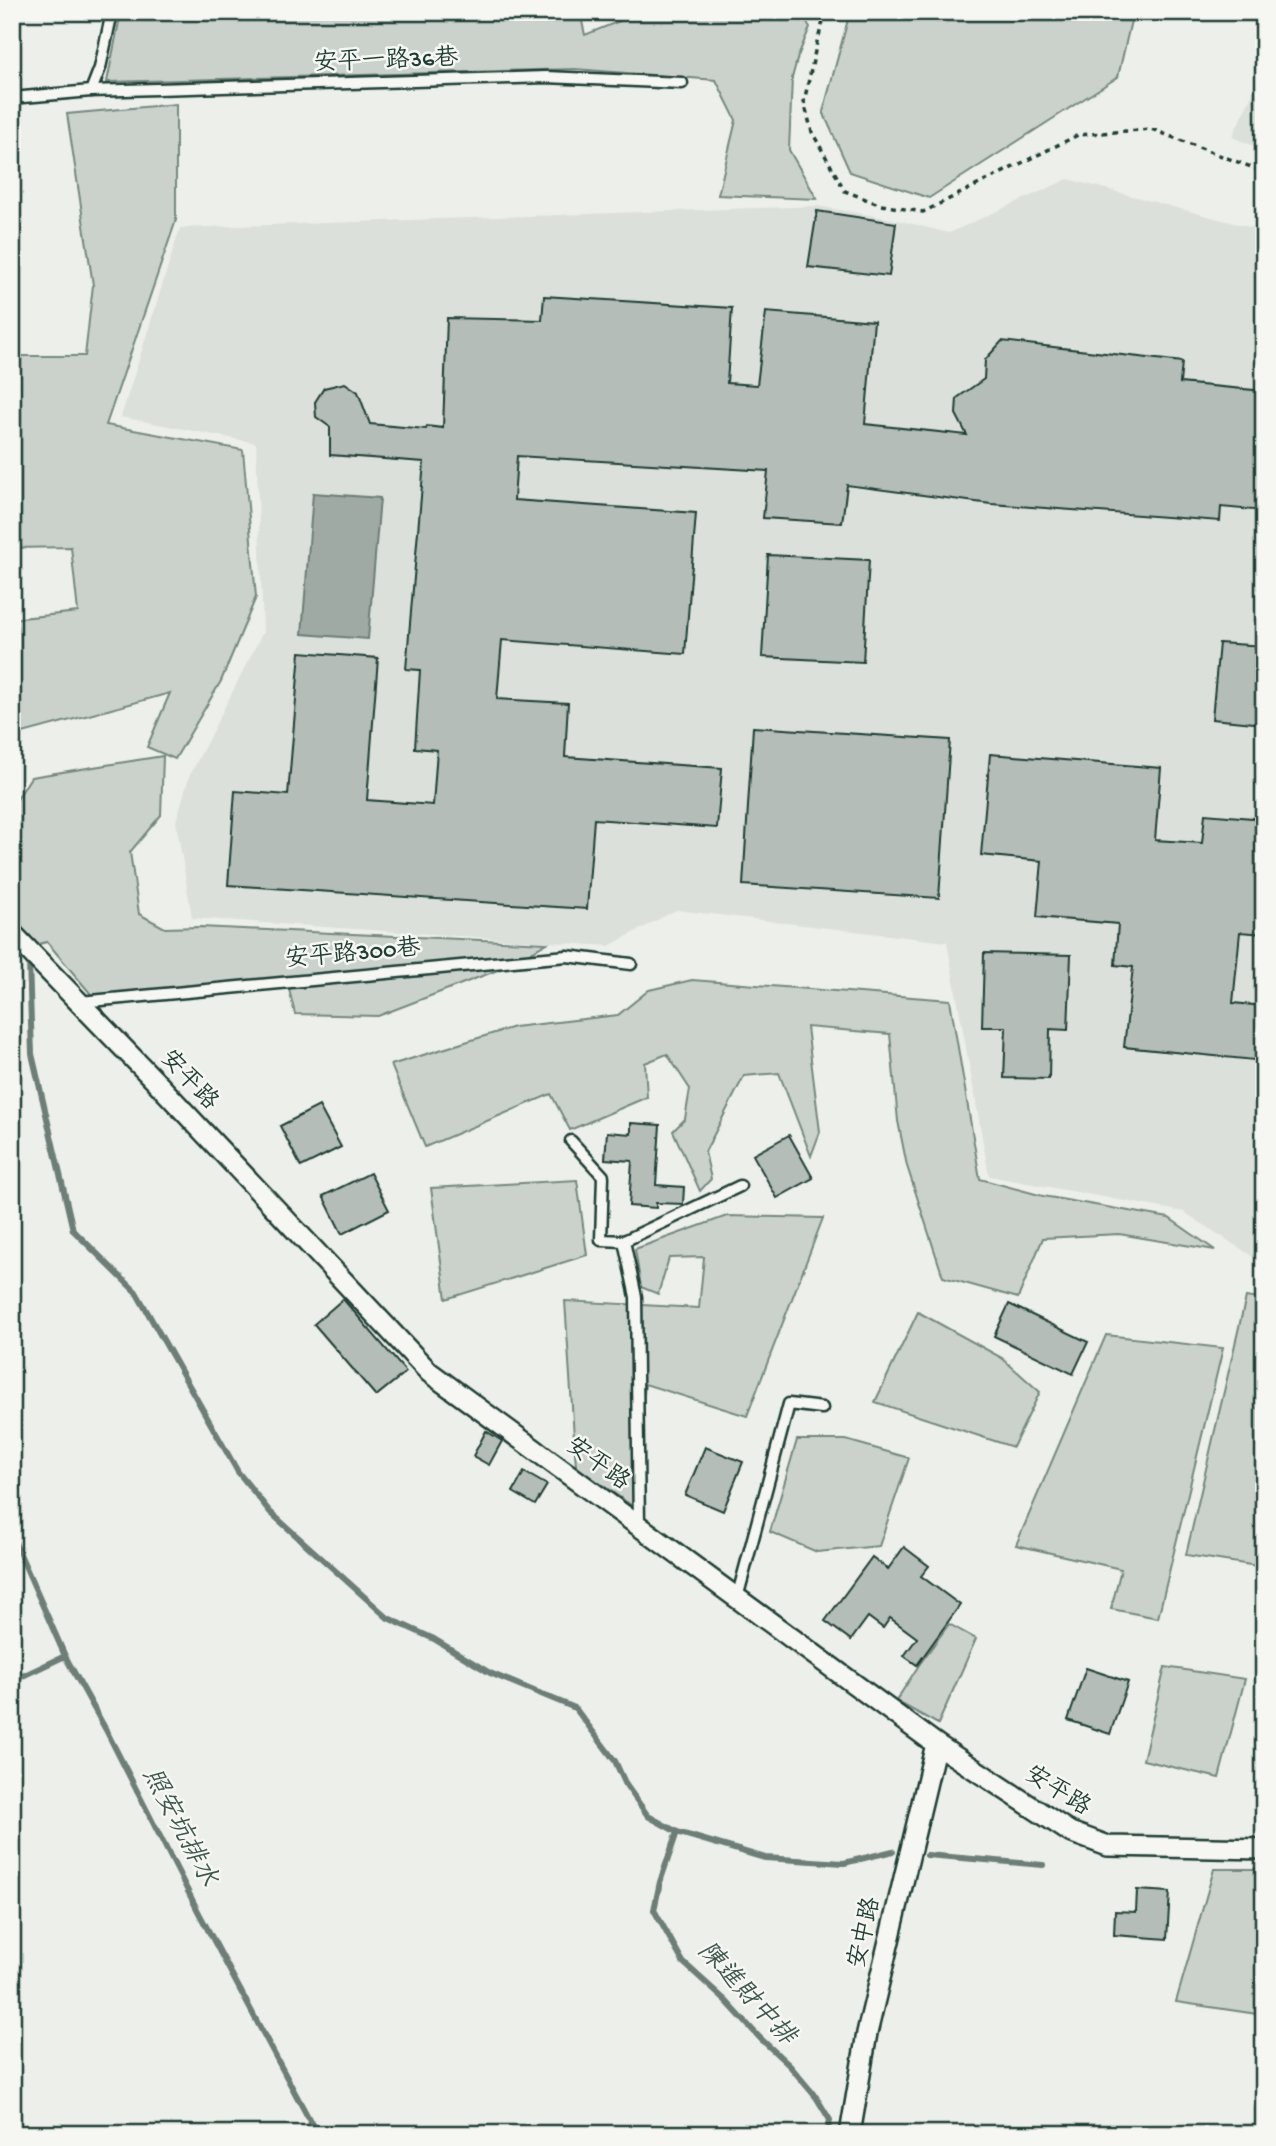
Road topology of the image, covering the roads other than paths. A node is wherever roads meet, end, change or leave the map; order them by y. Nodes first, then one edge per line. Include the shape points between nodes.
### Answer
1 (112, 12) edge
2 (682, 83) dead end
3 (91, 91) junction
4 (12, 98) edge
5 (12, 933) edge
6 (631, 964) dead end
7 (79, 1002) junction
8 (571, 1141) dead end
9 (740, 1186) dead end
10 (624, 1241) junction
11 (822, 1408) dead end
12 (639, 1527) junction
13 (737, 1598) junction
14 (936, 1744) junction
15 (1264, 1849) edge
16 (850, 2134) edge

1 - 3 lane
2 - 3 lane, 安平一路36巷 via 546,77
3 - 4 lane, 安平一路36巷
5 - 7 street, 安平路
6 - 7 lane, 安平路300巷 via 567,956
7 - 12 street, 安平路 via 429,1372
8 - 10 lane via 603,1176 601,1240
9 - 10 lane
10 - 12 lane via 636,1297
11 - 13 lane via 789,1405
12 - 13 street, 安平路
13 - 14 street, 安平路
14 - 15 street, 安平路 via 1070,1832 1108,1846
14 - 16 street, 安中路 via 867,2034

